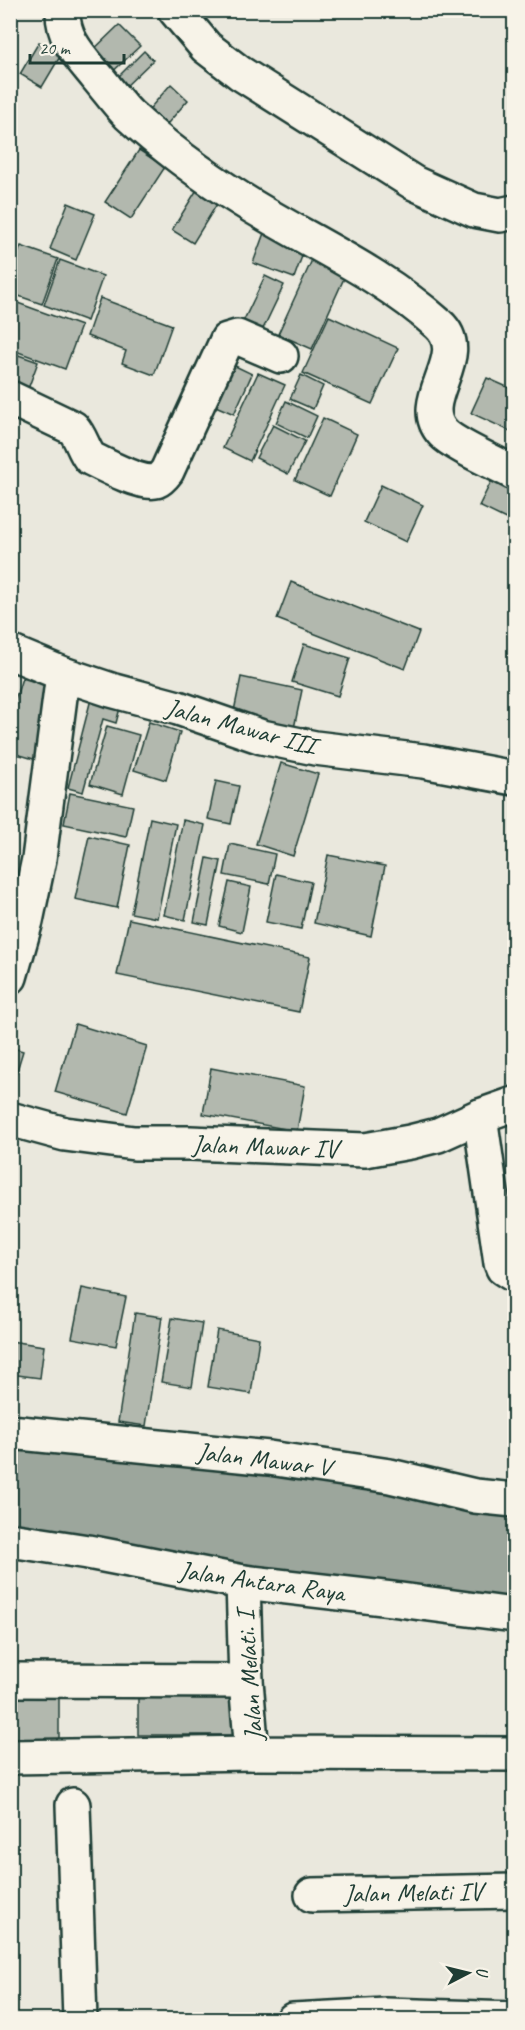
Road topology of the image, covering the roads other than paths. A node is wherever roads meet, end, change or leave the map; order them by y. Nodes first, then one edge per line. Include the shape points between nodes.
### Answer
1 (63, 10) edge
2 (175, 10) edge
3 (514, 212) edge
4 (281, 356) dead end
5 (10, 398) edge
6 (514, 473) edge
7 (10, 652) edge
8 (63, 674) junction
9 (514, 778) edge
10 (10, 977) edge
11 (514, 1104) edge
12 (480, 1116) junction
13 (11, 1120) edge
14 (514, 1275) edge
15 (10, 1432) edge
16 (514, 1500) edge
17 (10, 1540) edge
18 (243, 1582) junction
19 (514, 1616) edge
20 (10, 1680) edge
21 (246, 1681) junction
22 (261, 1753) junction
23 (514, 1754) edge
24 (10, 1757) edge
25 (73, 1805) dead end
26 (514, 1891) edge
27 (312, 1895) dead end
28 (80, 2019) edge
29 (293, 2019) edge
30 (514, 2019) edge

1 - 6 street via 65,32 80,57 128,114 174,153 243,201 378,279 442,328 450,352 433,405 436,422 453,440
2 - 3 street via 206,47 240,73 414,183 474,210 491,214
4 - 5 street via 237,337 227,340 167,471 154,482 90,458 73,429
7 - 8 street, Jalan Mawar III
8 - 9 street, Jalan Mawar III via 262,737
8 - 10 street via 39,859
11 - 12 street, Jalan Mawar IV
12 - 13 street, Jalan Mawar IV via 438,1135 365,1150 134,1143 65,1134
12 - 14 street via 501,1263 503,1269
15 - 16 street, Jalan Mawar V via 269,1458
17 - 18 street, Jalan Antara Raya
18 - 19 street, Jalan Antara Raya
18 - 21 street, Jalan Melati. I
20 - 21 street
21 - 22 street, Jalan Melati. I
22 - 23 street
22 - 24 street
25 - 28 street
26 - 27 street, Jalan Melati IV
29 - 30 street via 386,2015

